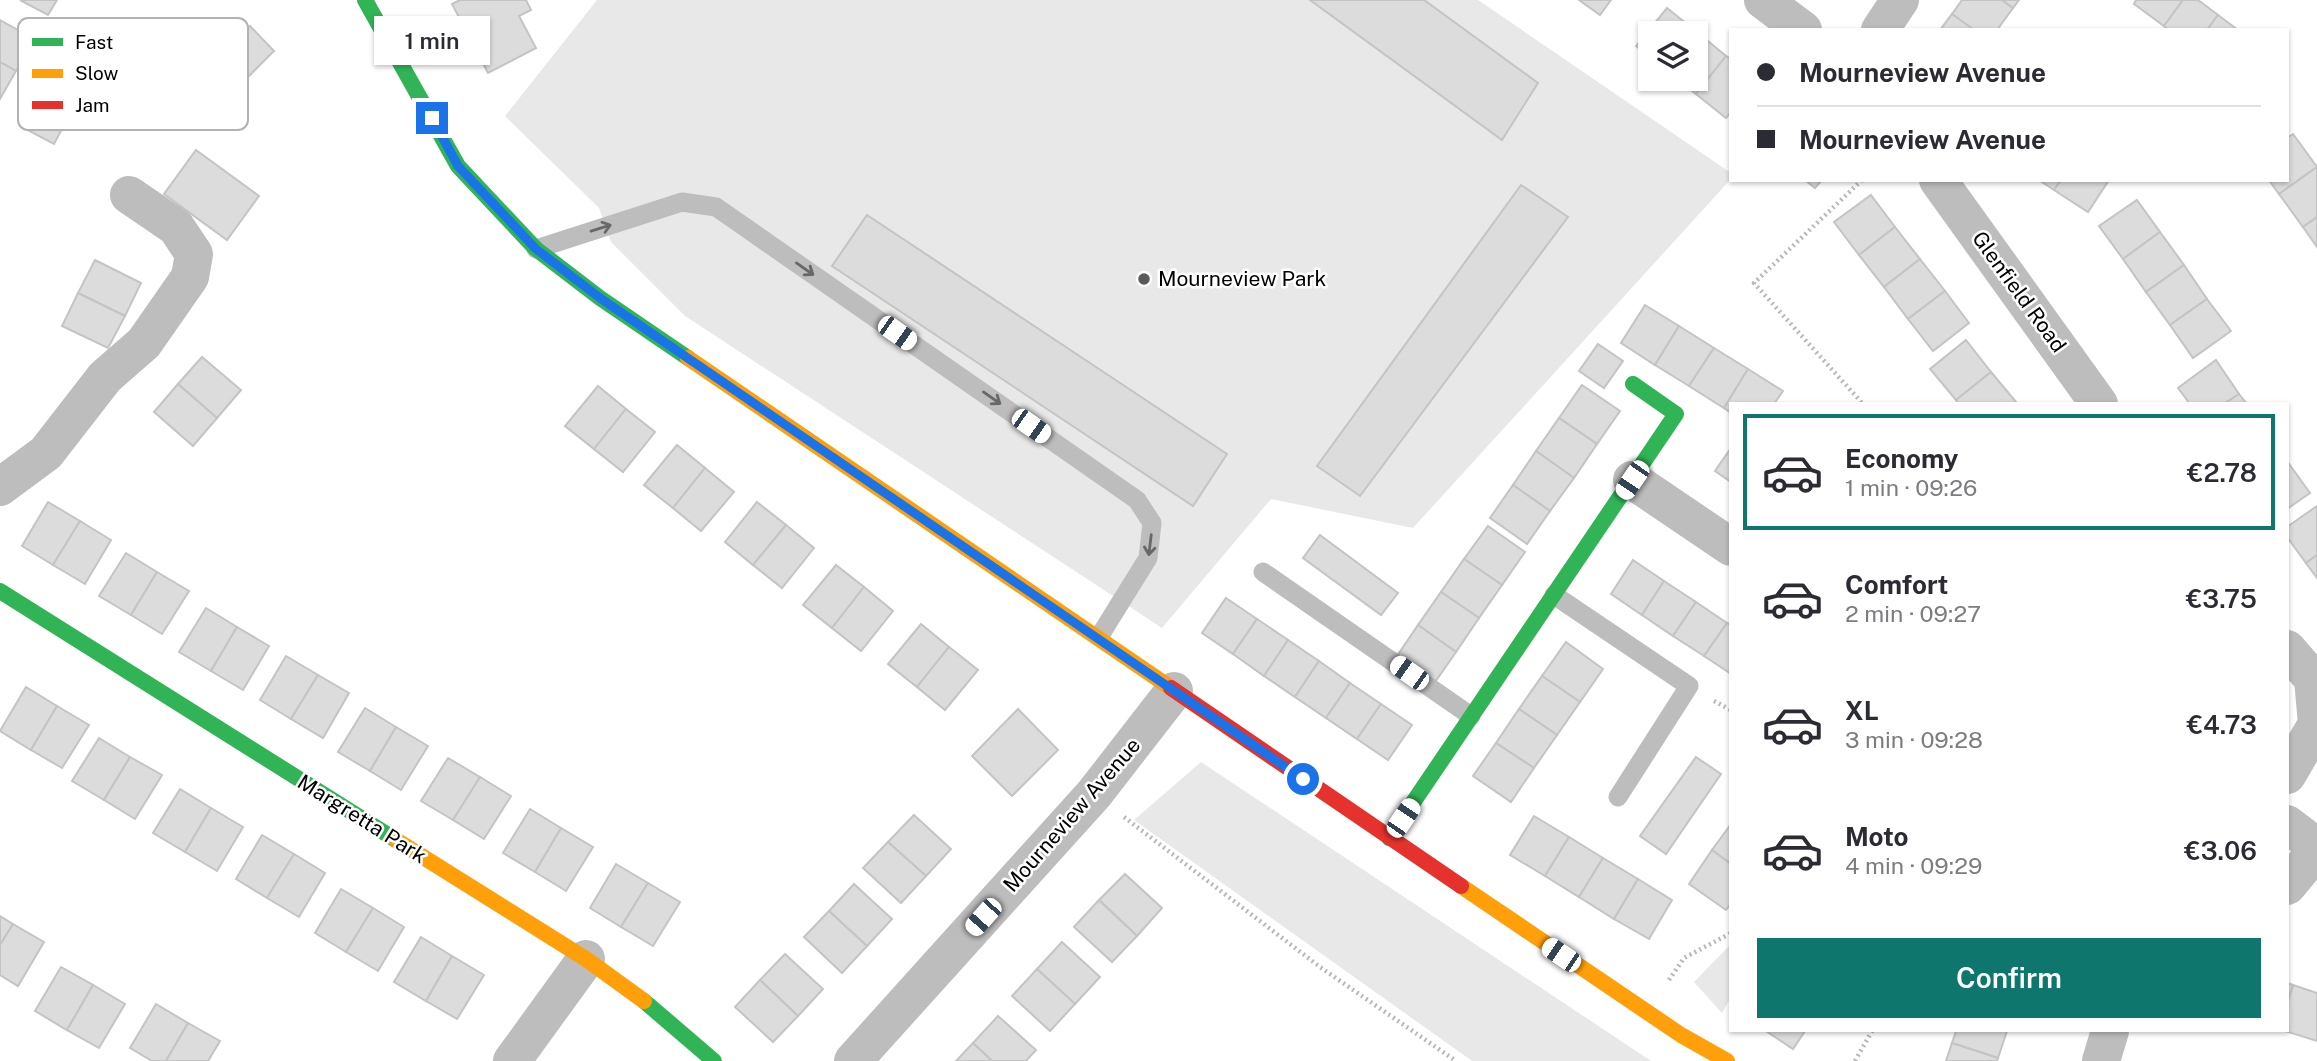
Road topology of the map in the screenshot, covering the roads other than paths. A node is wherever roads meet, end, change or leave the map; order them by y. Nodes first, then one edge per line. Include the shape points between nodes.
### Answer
1 (365, 0) edge
2 (1763, 0) edge
3 (1900, 0) edge
4 (1800, 28) edge
5 (1881, 28) edge
6 (1939, 182) edge
7 (130, 195) dead end
8 (536, 249) junction
9 (1633, 384) dead end
10 (2098, 402) edge
11 (1632, 480) junction
12 (0, 487) edge
13 (1729, 546) edge
14 (1264, 572) dead end
15 (0, 591) edge
16 (1554, 595) junction
17 (1099, 637) junction
18 (2289, 651) edge
19 (1174, 691) junction
20 (1471, 716) junction
21 (2289, 772) edge
22 (1618, 797) dead end
23 (2289, 826) edge
24 (1389, 838) junction
25 (2317, 848) edge
26 (2289, 883) edge
27 (586, 959) junction
28 (2110, 1032) edge
29 (512, 1061) edge
30 (714, 1061) edge
31 (853, 1061) edge
32 (1727, 1061) edge
33 (2101, 1061) edge

1 - 8 street via 458,166
2 - 4 street
3 - 5 street
6 - 10 street, Glenfield Road
7 - 12 street via 176,227 194,254 190,277 144,343 105,377 46,453
8 - 17 street via 600,298
8 -> 17 lane via 682,202 716,206 1138,500 1153,523 1149,558
9 - 11 street via 1676,414
11 - 13 street
11 - 16 street
14 - 20 lane
15 - 27 street, Margretta Park
16 - 20 street
16 - 22 lane via 1689,687
17 - 19 street
18 - 21 street via 2313,679 2317,724
19 - 24 street
19 - 31 street, Mourneview Avenue via 1094,794
20 - 24 street
23 - 25 street
24 - 32 street via 1647,1013
25 - 26 street
27 - 29 street
27 - 30 street, Margretta Park
28 - 33 street

